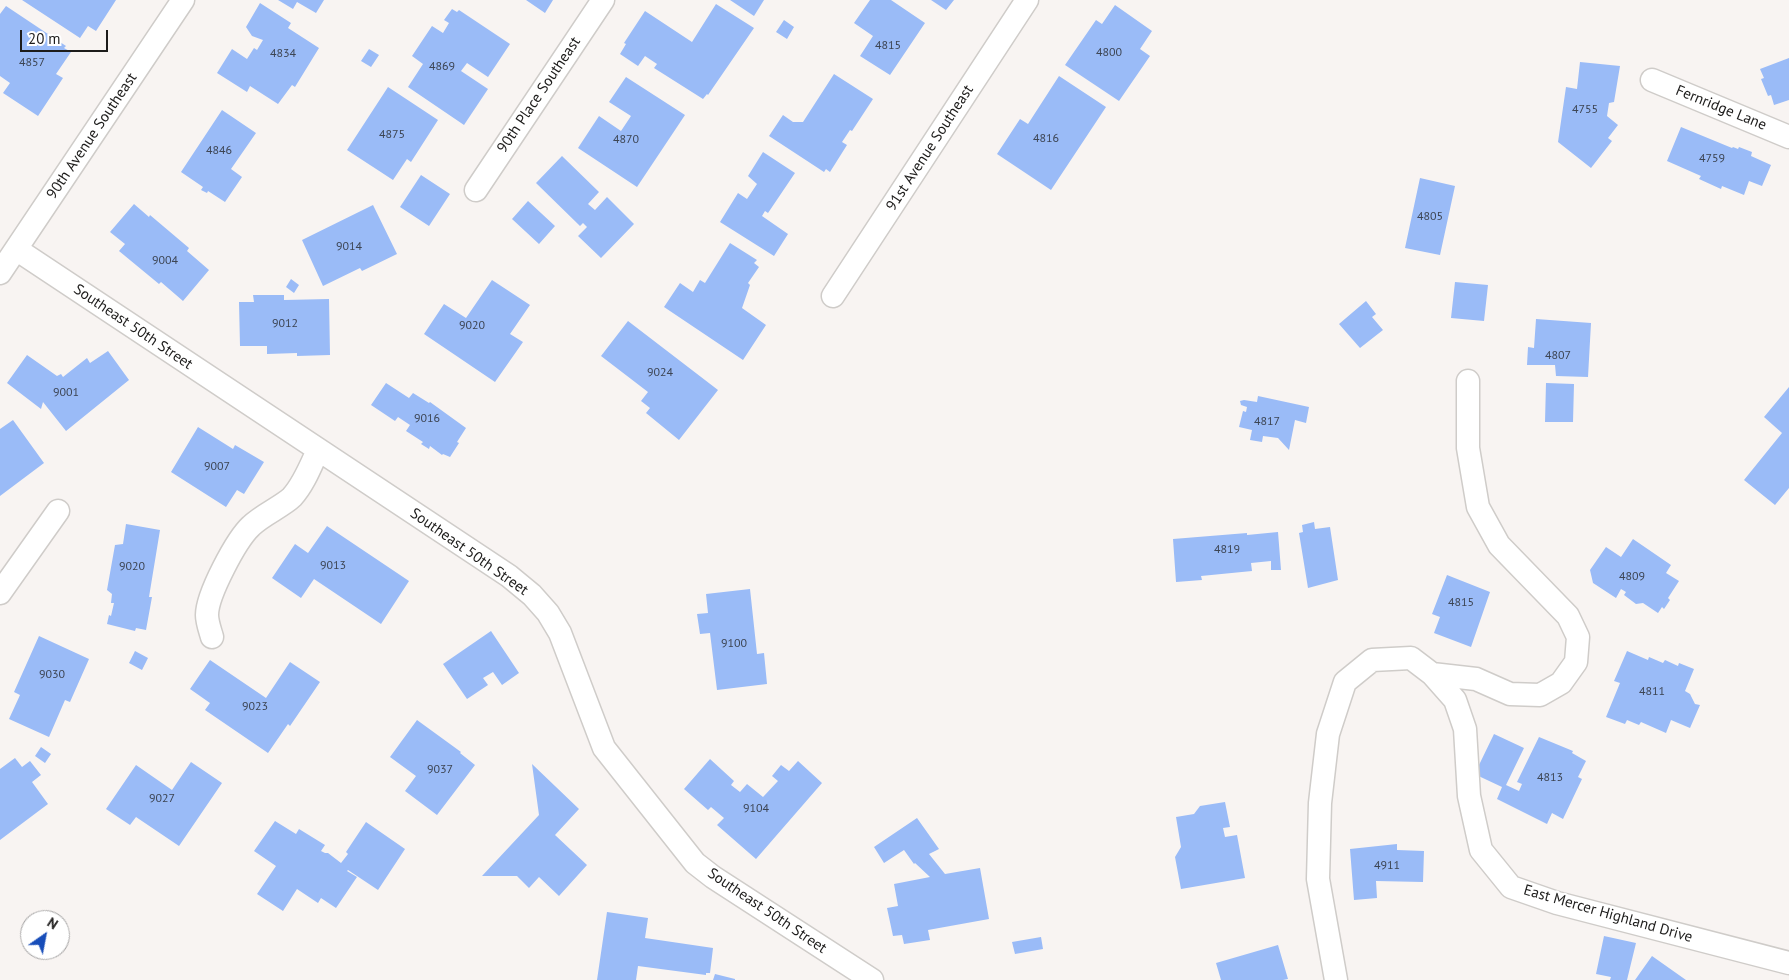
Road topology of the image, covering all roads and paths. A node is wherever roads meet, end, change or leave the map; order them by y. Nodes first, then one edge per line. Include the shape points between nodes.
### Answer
1 (183, 0) edge
2 (602, 0) edge
3 (1027, 0) edge
4 (1652, 80) dead end
5 (1789, 137) edge
6 (476, 190) dead end
7 (16, 249) junction
8 (0, 273) edge
9 (832, 296) dead end
10 (1468, 382) dead end
11 (318, 450) junction
12 (58, 512) dead end
13 (0, 593) edge
14 (212, 638) dead end
15 (1432, 674) junction
16 (1789, 963) edge
17 (872, 980) edge
18 (1336, 980) edge

1 - 7 street, 90th Avenue Southeast
2 - 6 street, 90th Place Southeast
3 - 9 street, 91st Avenue Southeast
4 - 5 street, Fernridge Lane
7 - 8 street, 90th Avenue Southeast
7 - 11 street, Southeast 50th Street
10 - 15 street, East Mercer Highland Drive via 1468,448 1478,506 1499,545 1568,616 1578,637 1576,662 1561,683 1540,695 1510,694 1476,680
11 - 14 street via 291,498 250,526 236,548 212,592 207,614
11 - 17 street, Southeast 50th Street via 509,576 532,595 560,633 604,748 695,863
12 - 13 street
15 - 16 street, East Mercer Highland Drive via 1456,700 1465,729 1469,796 1481,850 1511,886 1557,903
15 - 18 street, East Mercer Highland Drive via 1411,658 1372,660 1345,682 1328,734 1320,803 1318,879

